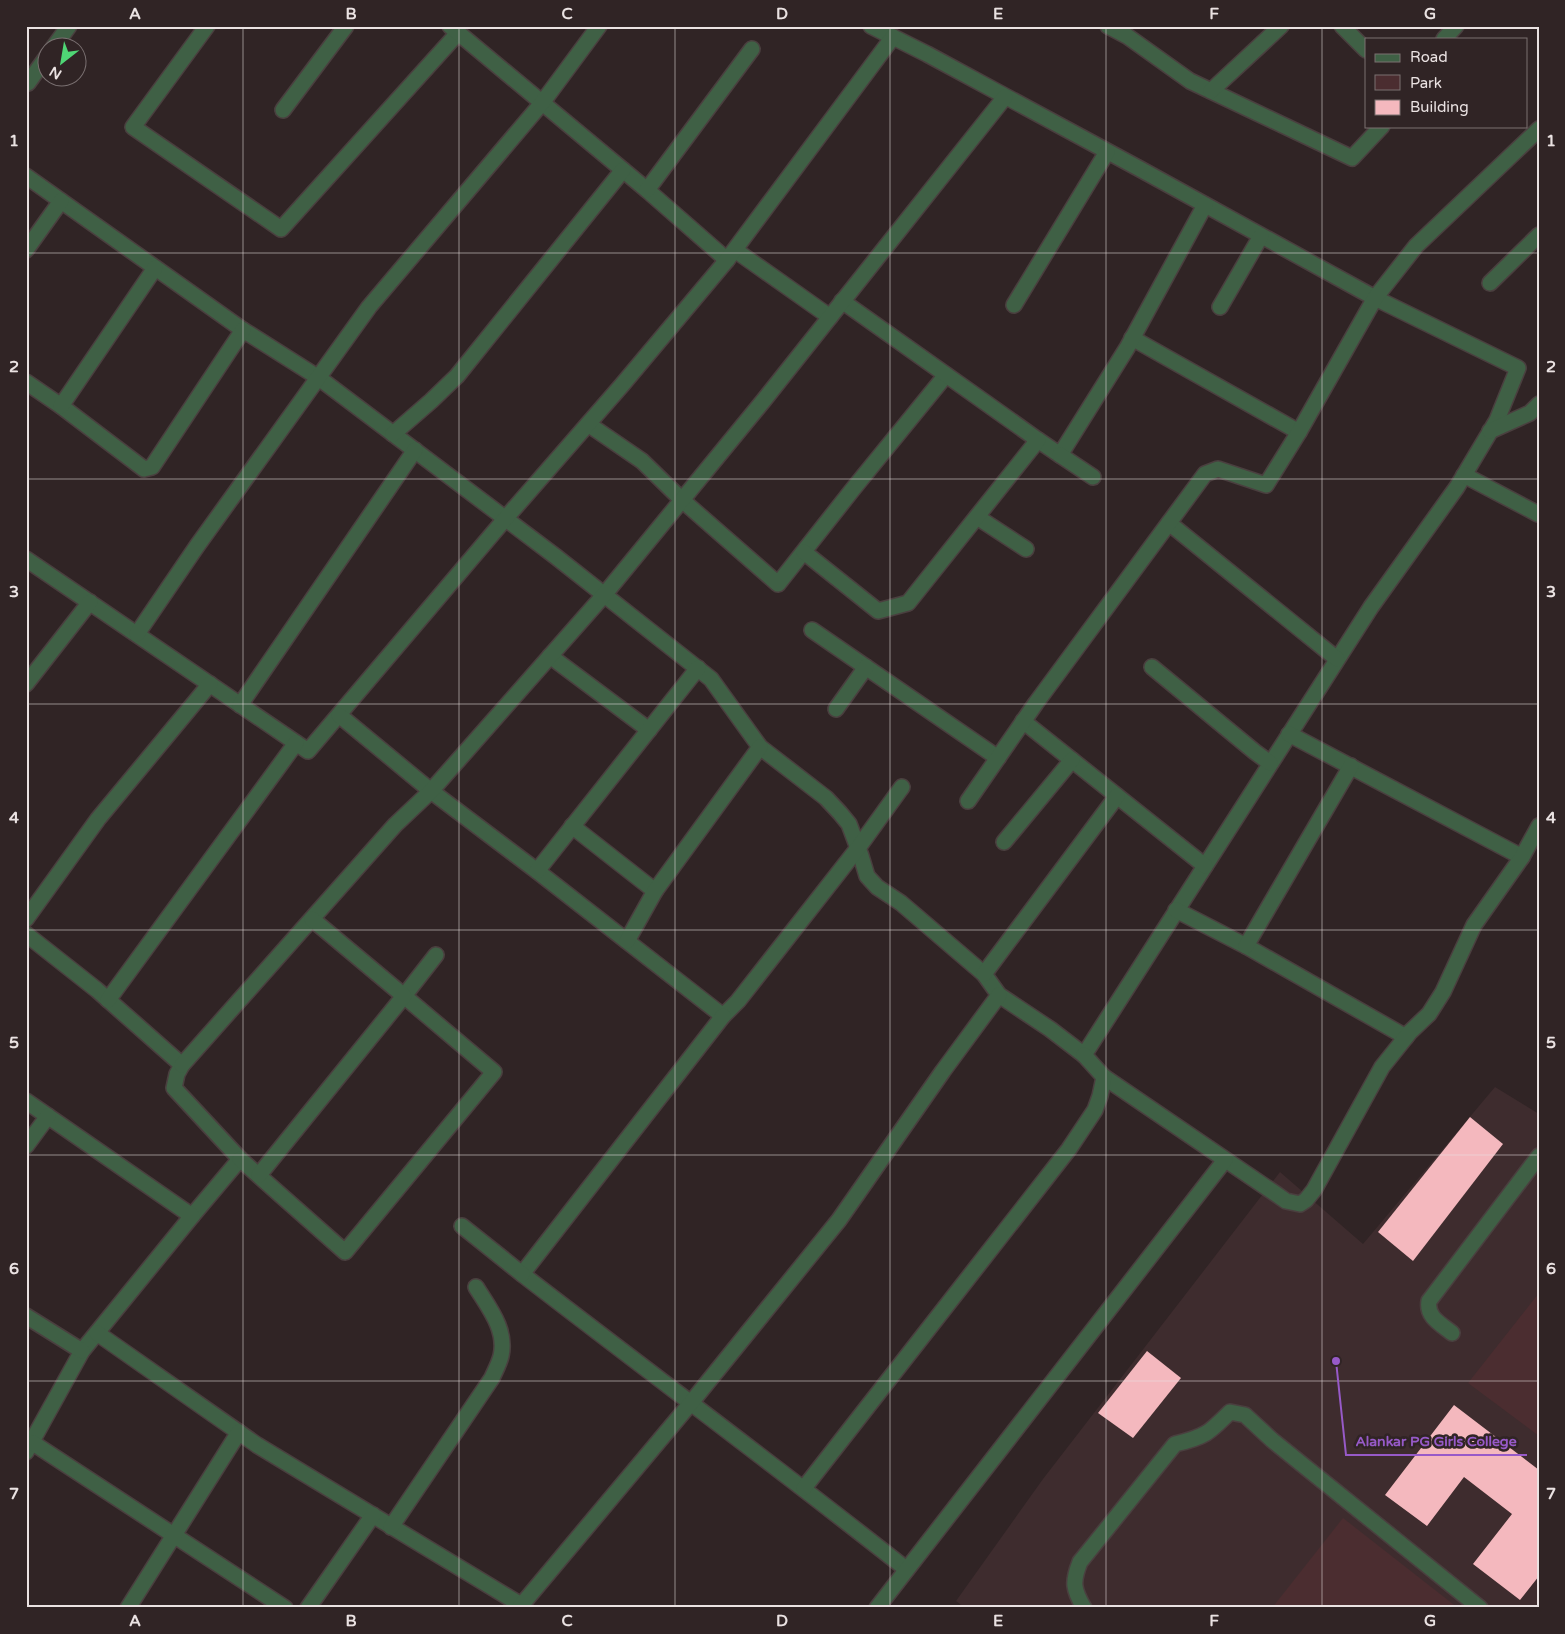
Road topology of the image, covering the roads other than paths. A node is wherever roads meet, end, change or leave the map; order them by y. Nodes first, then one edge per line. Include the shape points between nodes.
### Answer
1 (69, 26) edge
2 (207, 26) edge
3 (346, 26) edge
4 (599, 26) edge
5 (871, 26) edge
6 (1108, 26) edge
7 (1281, 26) edge
8 (1342, 26) edge
9 (1456, 26) edge
10 (454, 30) edge
11 (1132, 31) edge
12 (60, 38) edge
13 (893, 38) junction
14 (1445, 38) edge
15 (752, 49) dead end
16 (1365, 49) edge
17 (38, 70) edge
18 (28, 84) dead end
19 (1210, 91) junction
20 (1005, 97) junction
21 (542, 103) junction
22 (283, 110) dead end
23 (1380, 128) edge
24 (1539, 130) edge
25 (1107, 152) junction
26 (623, 170) junction
27 (26, 176) edge
28 (647, 190) junction
29 (61, 200) junction
30 (1205, 205) junction
31 (1539, 235) edge
32 (1261, 236) junction
33 (26, 250) edge
34 (731, 255) junction
35 (156, 268) junction
36 (1490, 283) dead end
37 (1375, 298) junction
38 (842, 302) junction
39 (1014, 305) dead end
40 (1220, 308) dead end
41 (830, 317) junction
42 (243, 330) junction
43 (1132, 338) junction
44 (946, 375) junction
45 (319, 378) junction
46 (26, 382) edge
47 (1539, 404) edge
48 (61, 406) junction
49 (588, 424) junction
50 (1490, 431) junction
51 (1299, 432) junction
52 (393, 434) junction
53 (1038, 440) junction
54 (415, 450) junction
55 (1060, 455) junction
56 (1464, 475) junction
57 (1093, 477) dead end
58 (682, 500) junction
59 (1538, 514) edge
60 (978, 517) junction
61 (505, 519) junction
62 (1169, 523) junction
63 (1026, 550) dead end
64 (804, 552) junction
65 (26, 559) edge
66 (604, 595) junction
67 (90, 602) junction
68 (812, 630) dead end
69 (137, 634) junction
70 (550, 656) junction
71 (1337, 659) junction
72 (866, 667) junction
73 (1152, 667) dead end
74 (698, 668) junction
75 (26, 684) edge
76 (210, 684) junction
77 (240, 705) junction
78 (836, 709) dead end
79 (339, 715) junction
80 (1023, 721) junction
81 (650, 730) junction
82 (1289, 734) junction
83 (296, 743) junction
84 (760, 747) junction
85 (998, 758) junction
86 (1072, 760) junction
87 (1270, 763) junction
88 (1351, 766) junction
89 (902, 787) dead end
90 (431, 791) junction
91 (1117, 796) junction
92 (968, 801) dead end
93 (572, 826) junction
94 (1539, 826) edge
95 (1004, 842) dead end
96 (858, 848) junction
97 (1522, 857) junction
98 (1205, 866) junction
99 (537, 870) junction
100 (655, 891) junction
101 (1176, 910) junction
102 (26, 919) edge
103 (312, 919) junction
104 (26, 934) edge
105 (628, 941) junction
106 (1246, 946) junction
107 (436, 955) dead end
108 (984, 974) junction
109 (999, 995) junction
110 (404, 996) junction
111 (108, 1000) junction
112 (722, 1016) junction
113 (1406, 1037) junction
114 (1084, 1055) junction
115 (182, 1065) junction
116 (1104, 1077) junction
117 (26, 1101) edge
118 (48, 1116) junction
119 (26, 1146) edge
120 (1539, 1156) edge
121 (240, 1159) junction
122 (1224, 1160) junction
123 (259, 1175) junction
124 (192, 1216) junction
125 (462, 1226) dead end
126 (522, 1274) junction
127 (476, 1287) dead end
128 (26, 1316) edge
129 (97, 1333) junction
130 (1452, 1333) dead end
131 (82, 1351) junction
132 (690, 1404) junction
133 (239, 1432) junction
134 (30, 1448) edge
135 (804, 1488) junction
136 (373, 1515) junction
137 (391, 1527) junction
138 (176, 1535) junction
139 (906, 1569) junction
140 (520, 1606) edge
141 (128, 1608) edge
142 (285, 1608) edge
143 (308, 1608) edge
144 (877, 1608) edge
145 (1084, 1608) edge
146 (1480, 1608) edge

1 - 12 street
2 - 10 street via 134,127 282,229
3 - 22 street
4 - 21 street
5 - 13 street
6 - 11 street
7 - 19 street
8 - 16 street
9 - 14 street
10 - 21 street
11 - 19 street via 1190,81
13 - 20 street
13 - 34 street
15 - 28 street
17 - 18 street
19 - 23 street via 1352,158
20 - 25 street
20 - 38 street
21 - 26 street
21 - 45 street via 369,307
24 - 37 street via 1416,246
25 - 30 street
25 - 39 street
26 - 28 street
26 - 52 street via 457,376
27 - 29 street
28 - 34 street
29 - 33 street
29 - 35 street
30 - 32 street
30 - 43 street
31 - 36 street
32 - 37 street
32 - 40 street
34 - 41 street
34 - 49 street
35 - 42 street
35 - 48 street
37 - 50 street via 1518,368
37 - 51 street
38 - 41 street
38 - 44 street
41 - 58 street
42 - 45 street
42 - 48 street via 152,467 144,469
43 - 51 street
43 - 55 street
44 - 53 street
44 - 64 street
45 - 52 street
45 - 69 street
46 - 48 street
47 - 50 street via 1530,412
49 - 58 street via 642,461
49 - 61 street
50 - 56 street
51 - 62 street via 1266,485 1218,469 1205,474
52 - 54 street
53 - 55 street
53 - 60 street
54 - 61 street
54 - 77 street
55 - 57 street
56 - 59 street
56 - 71 street
58 - 64 street via 778,584
58 - 66 street
60 - 63 street
60 - 64 street via 908,603 878,611
61 - 66 street
61 - 79 street
62 - 71 street
62 - 80 street
65 - 67 street
66 - 70 street
66 - 74 street
67 - 69 street
67 - 75 street
68 - 72 street
69 - 76 street
70 - 81 street
70 - 90 street
71 - 82 street
72 - 78 street
72 - 85 street
73 - 87 street
74 - 81 street
74 - 84 street via 711,679
76 - 77 street
76 - 102 street via 98,819
77 - 83 street
79 - 83 street via 308,751
79 - 90 street
80 - 85 street
80 - 86 street
81 - 93 street
82 - 87 street
82 - 88 street
83 - 111 street
84 - 96 street via 826,798 849,824
84 - 100 street
85 - 92 street
86 - 91 street
86 - 95 street
87 - 98 street
88 - 97 street
88 - 106 street
89 - 96 street
90 - 99 street
90 - 103 street via 395,825
91 - 98 street
91 - 108 street
93 - 99 street
93 - 100 street
94 - 97 street
96 - 108 street via 867,876 877,887
96 - 112 street via 738,1001
97 - 113 street via 1474,925 1443,992 1429,1014
98 - 101 street
99 - 105 street
100 - 105 street
101 - 106 street
101 - 114 street
103 - 110 street
103 - 115 street
104 - 111 street
105 - 112 street
106 - 113 street
107 - 110 street
108 - 109 street
109 - 114 street
109 - 132 street via 839,1220
110 - 123 street
110 - 123 street via 494,1072 345,1252
111 - 115 street
112 - 126 street
113 - 122 street via 1382,1067 1306,1200 1300,1204 1286,1201
114 - 116 street
115 - 121 street via 174,1088
116 - 122 street
116 - 135 street via 1095,1110 1069,1150
117 - 118 street
118 - 119 street
118 - 124 street
120 - 130 street via 1429,1301 1432,1318
121 - 123 street
121 - 124 street
122 - 139 street
124 - 129 street
125 - 126 street
126 - 132 street
127 - 137 street via 496,1318 502,1339 501,1356 492,1378
128 - 131 street
129 - 131 street
129 - 133 street
131 - 134 street
132 - 135 street
132 - 140 street
133 - 136 street
133 - 138 street
134 - 138 street
135 - 139 street
136 - 137 street
136 - 143 street
137 - 140 street
138 - 141 street
138 - 142 street
139 - 144 street
145 - 146 street via 1075,1593 1074,1576 1080,1562 1175,1444 1210,1432 1230,1412 1245,1415

